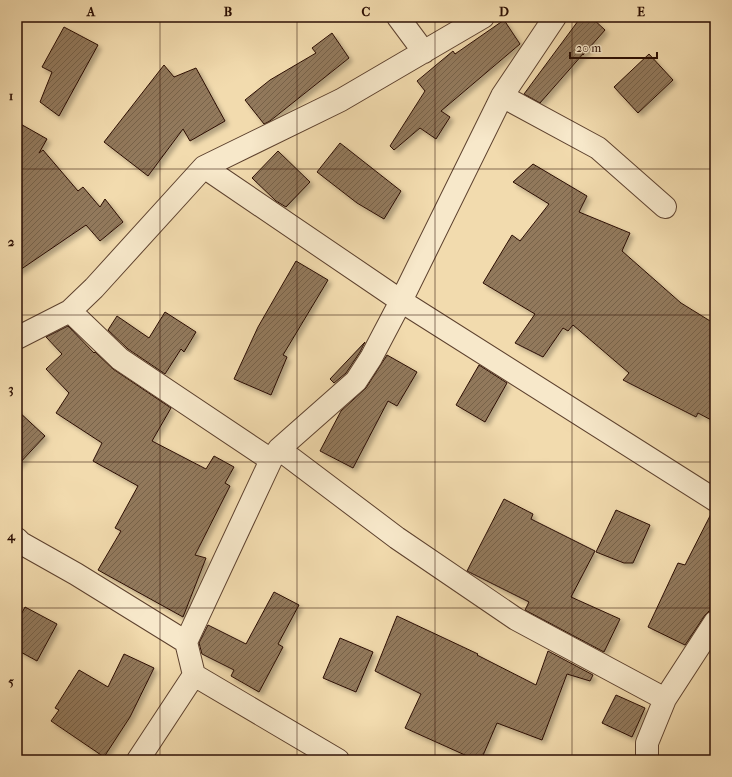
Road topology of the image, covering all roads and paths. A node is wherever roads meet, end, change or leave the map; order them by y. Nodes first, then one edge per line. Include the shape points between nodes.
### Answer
1 (398, 17) edge
2 (483, 17) edge
3 (555, 17) edge
4 (424, 52) junction
5 (502, 96) junction
6 (204, 167) junction
7 (665, 207) dead end
8 (401, 301) junction
9 (70, 312) junction
10 (17, 338) edge
11 (275, 455) junction
12 (715, 500) edge
13 (17, 539) edge
14 (715, 622) edge
15 (186, 642) junction
16 (194, 675) junction
17 (665, 699) junction
18 (138, 760) edge
19 (338, 760) edge
20 (647, 760) edge

1 - 4 street
2 - 4 street
3 - 5 street
4 - 6 street via 340,100
5 - 7 street via 598,148
5 - 8 street
6 - 8 street
6 - 9 street
8 - 11 street via 356,381
8 - 12 street
9 - 10 street
9 - 11 street via 120,359
11 - 15 street
11 - 17 street via 516,619
13 - 15 street
14 - 17 street
15 - 16 street
16 - 18 street
16 - 19 street
17 - 20 street via 648,743

